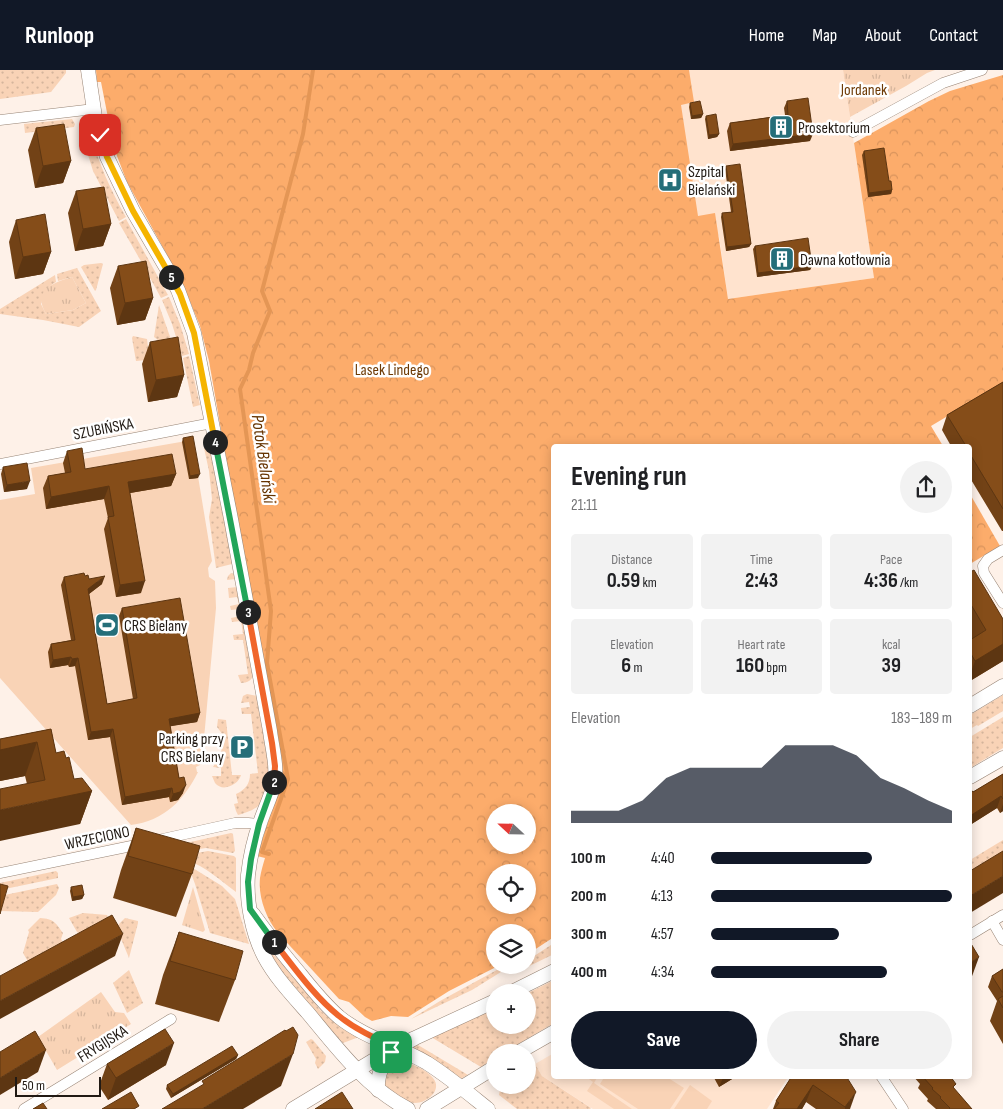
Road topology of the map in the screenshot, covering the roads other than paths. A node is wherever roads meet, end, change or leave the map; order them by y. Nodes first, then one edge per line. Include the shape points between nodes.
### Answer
1 (88, 70) edge
2 (982, 70) edge
3 (94, 109) junction
4 (0, 120) edge
5 (853, 132) dead end
6 (212, 423) junction
7 (0, 464) edge
8 (1003, 550) edge
9 (1003, 603) edge
10 (1003, 686) edge
11 (972, 705) edge
12 (1003, 758) edge
13 (972, 776) edge
14 (259, 824) junction
15 (0, 873) edge
16 (250, 909) junction
17 (1003, 915) edge
18 (992, 921) junction
19 (972, 934) edge
20 (1003, 940) edge
21 (551, 972) edge
22 (528, 984) edge
23 (486, 1004) edge
24 (171, 1019) dead end
25 (551, 1034) edge
26 (533, 1044) edge
27 (397, 1048) junction
28 (358, 1070) junction
29 (486, 1073) edge
30 (883, 1079) edge
31 (461, 1088) junction
32 (378, 1090) junction
33 (24, 1109) edge
34 (293, 1109) edge
35 (408, 1109) edge
36 (426, 1109) edge
37 (488, 1109) edge
38 (903, 1109) edge

1 - 3 street
2 - 5 street via 942,83
3 - 4 street
3 - 6 street via 111,165 133,211 170,274 189,317
6 - 7 street, SZUBIŃSKA
6 - 14 street via 274,761 274,784
8 - 9 street via 983,566
10 - 11 street
12 - 13 street
14 - 15 street, WRZECIONO via 235,823
14 - 16 street via 248,874
16 - 27 street via 331,1009 358,1030
16 - 28 street via 258,941 273,972
17 - 18 street
18 - 19 street
18 - 20 street
21 - 22 street
23 - 27 street
24 - 33 street, FRYGIJSKA
25 - 26 street
27 - 28 street
27 - 31 street via 426,1063
27 - 32 street via 382,1064
28 - 32 street
28 - 34 street
29 - 31 street
30 - 38 street
31 - 36 street
31 - 37 street
32 - 35 street

